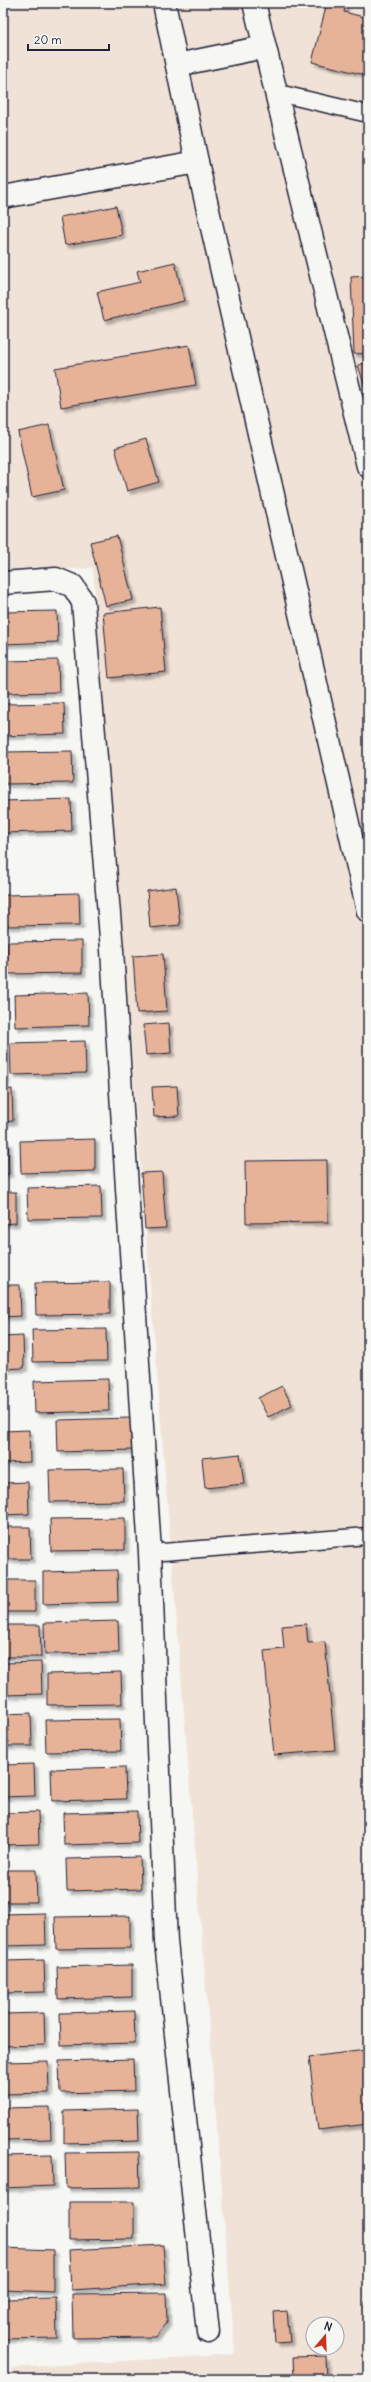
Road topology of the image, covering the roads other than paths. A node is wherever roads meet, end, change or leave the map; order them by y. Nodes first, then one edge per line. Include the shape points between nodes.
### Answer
1 (164, 3) edge
2 (254, 3) edge
3 (264, 47) junction
4 (177, 65) junction
5 (274, 92) junction
6 (368, 114) edge
7 (197, 162) junction
8 (3, 197) edge
9 (368, 466) edge
10 (3, 583) edge
11 (368, 911) edge
12 (368, 1536) edge
13 (150, 1553) junction
14 (208, 2332) dead end

1 - 4 street
2 - 3 street
3 - 4 street
3 - 5 street
4 - 7 street
5 - 6 lane
5 - 9 street
7 - 8 street
7 - 11 street
10 - 13 street via 56,579 73,586 83,602 112,950
12 - 13 lane
13 - 14 street via 166,1942

